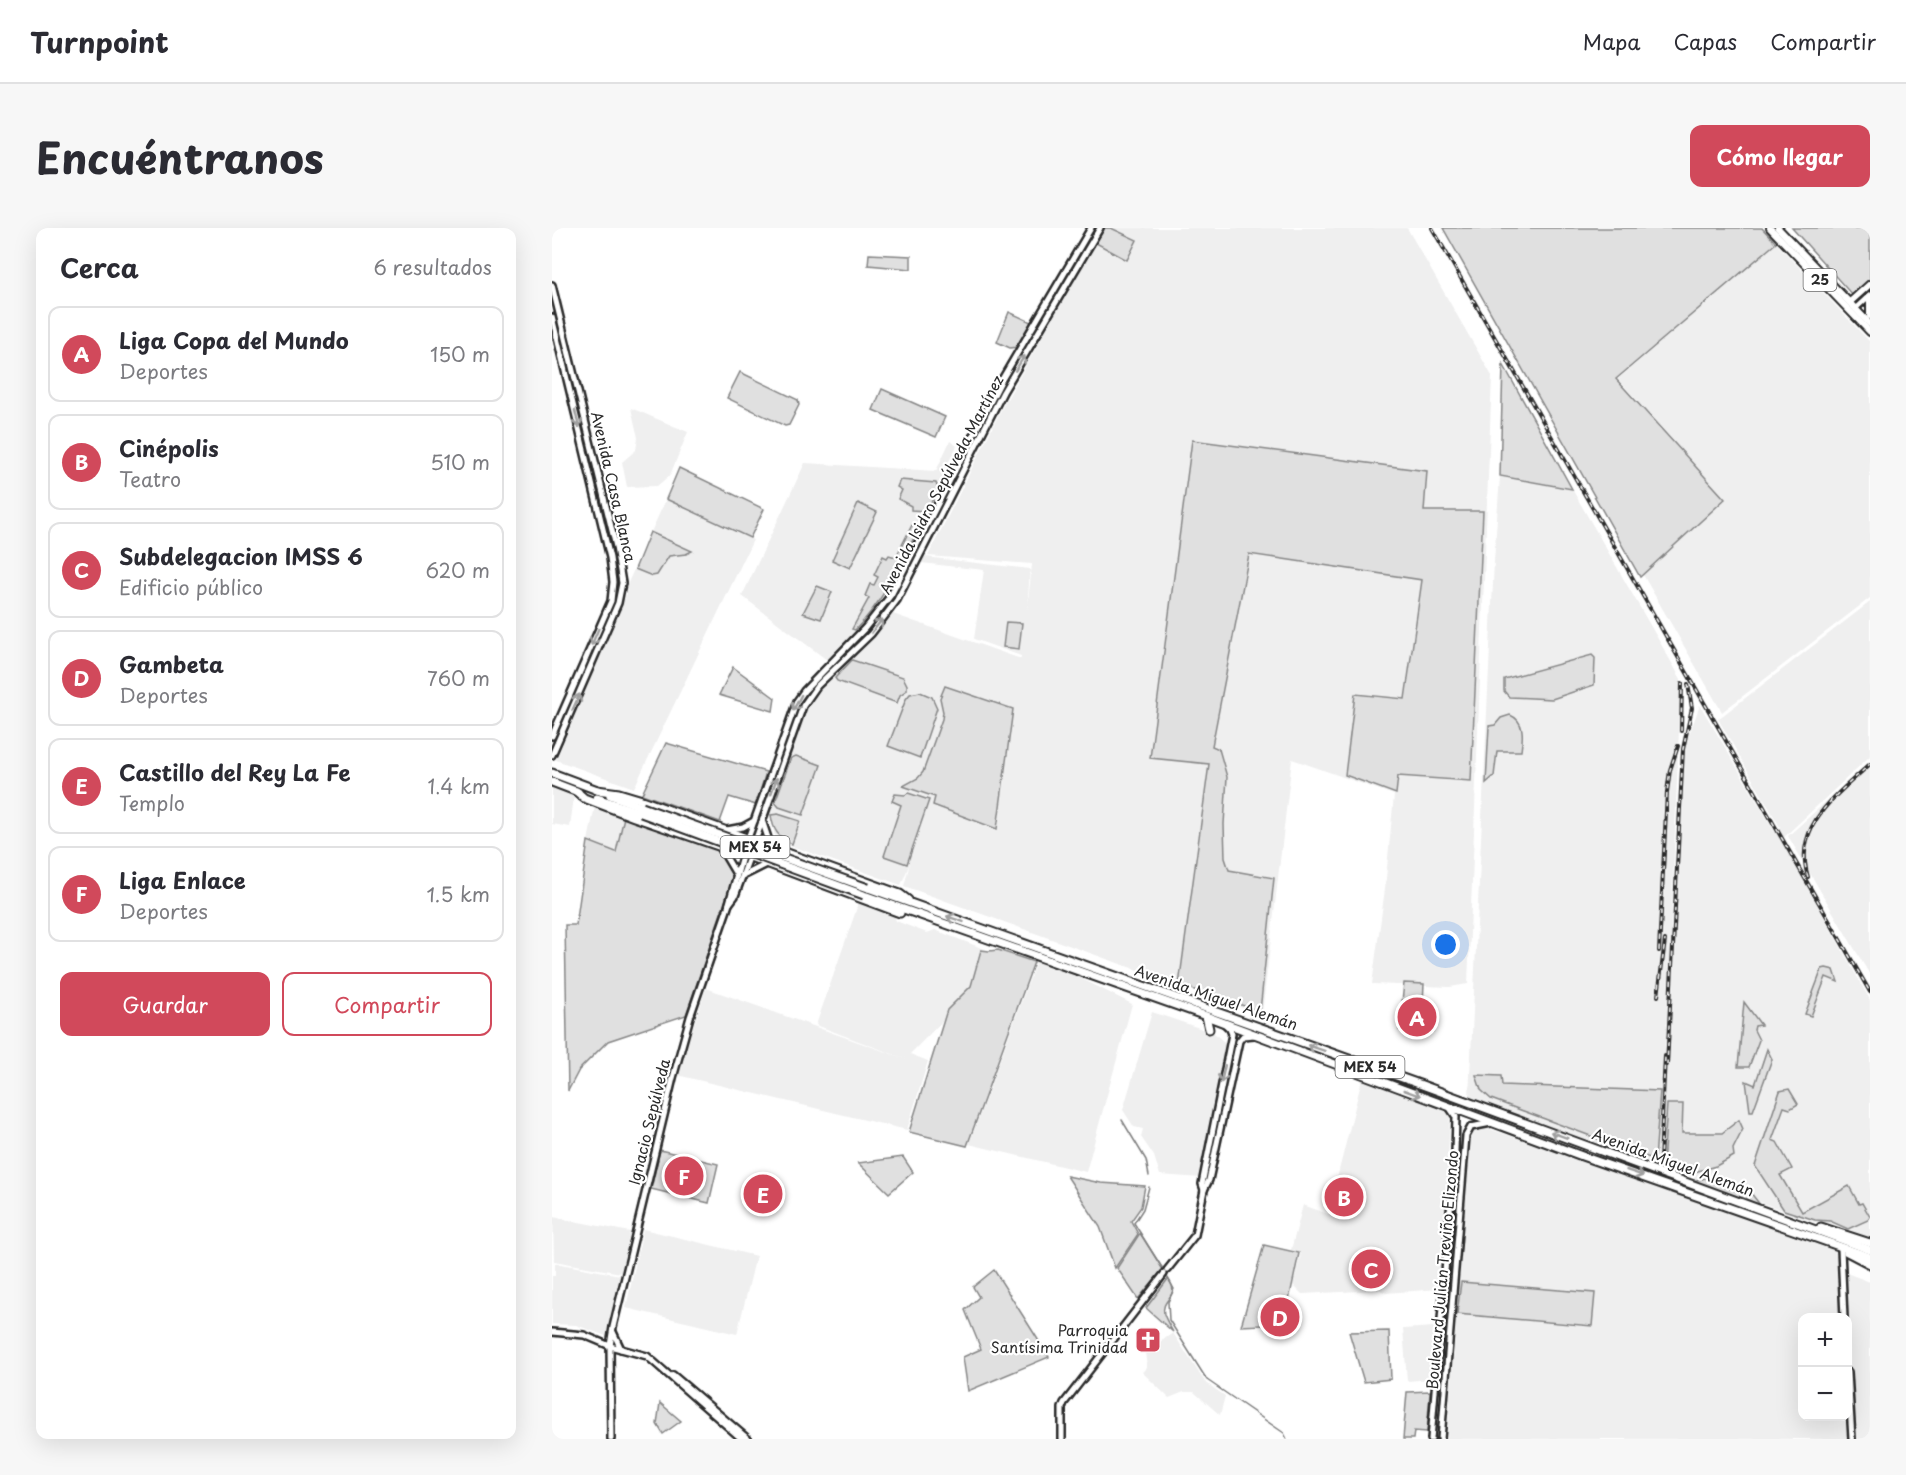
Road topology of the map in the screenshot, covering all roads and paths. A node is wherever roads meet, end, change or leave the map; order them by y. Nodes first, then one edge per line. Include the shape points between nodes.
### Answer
1 (1091, 228) edge
2 (1100, 228) edge
3 (1770, 228) edge
4 (1778, 228) edge
5 (552, 285) edge
6 (1870, 286) edge
7 (1864, 298) edge
8 (1853, 305) junction
9 (1870, 316) edge
10 (552, 317) edge
11 (1870, 324) edge
12 (1870, 332) edge
13 (928, 521) junction
14 (929, 538) junction
15 (552, 736) edge
16 (552, 755) edge
17 (552, 773) edge
18 (552, 782) edge
19 (597, 790) junction
20 (576, 791) junction
21 (641, 810) junction
22 (754, 821) junction
23 (762, 821) junction
24 (730, 832) junction
25 (751, 840) junction
26 (771, 847) junction
27 (723, 848) junction
28 (781, 851) junction
29 (746, 856) junction
30 (771, 866) junction
31 (736, 874) junction
32 (743, 876) junction
33 (866, 892) junction
34 (912, 904) junction
35 (728, 907) junction
36 (931, 920) junction
37 (1206, 1016) junction
38 (1220, 1021) junction
39 (1209, 1029) dead end
40 (1258, 1036) junction
41 (1448, 1107) junction
42 (1493, 1123) junction
43 (1455, 1152) junction
44 (1204, 1190) junction
45 (1810, 1228) junction
46 (1870, 1243) edge
47 (1835, 1244) junction
48 (1841, 1249) junction
49 (1870, 1250) edge
50 (1457, 1252) junction
51 (1870, 1257) edge
52 (1870, 1264) edge
53 (1444, 1286) junction
54 (1844, 1313) edge
55 (612, 1331) junction
56 (552, 1332) edge
57 (610, 1346) junction
58 (1449, 1346) junction
59 (621, 1349) junction
60 (664, 1369) junction
61 (1851, 1421) edge
62 (611, 1439) edge
63 (742, 1439) edge
64 (748, 1439) edge
65 (1062, 1439) edge
66 (1431, 1439) edge
67 (1441, 1439) edge
68 (1852, 1439) edge

1 - 13 main road, Avenida Isidro Sepúlveda Martínez via 1001,381
14 -> 2 main road, Avenida Isidro Sepúlveda Martínez via 1003,392
3 - 12 main road, 25
4 - 8 main road, 25
16 -> 5 main road, Avenida Casa Blanca via 618,603 622,583
6 - 7 main road
7 - 8 main road
7 - 9 main road
8 - 11 main road, 25
10 -> 15 main road, Avenida Casa Blanca via 613,582 611,601
13 - 14 main road via 925,535
13 -> 22 main road, Avenida Isidro Sepúlveda Martínez via 881,609 797,700
23 -> 14 main road, Avenida Isidro Sepúlveda Martínez via 807,699 871,634 897,600
17 - 19 highway, Avenida Miguel Alemán / MEX 54
18 - 20 highway, Avenida Miguel Alemán / MEX 54
19 - 21 highway, Avenida Miguel Alemán / MEX 54
19 - 24 highway via 633,797
20 - 21 highway, Avenida Miguel Alemán / MEX 54
20 - 27 highway via 606,807
21 - 33 highway, Avenida Miguel Alemán / MEX 54, bridge
22 - 24 main road
22 - 25 main road, Avenida Isidro Sepúlveda Martínez
23 - 25 main road, Avenida Isidro Sepúlveda Martínez
23 - 26 main road
24 - 25 highway
24 - 27 highway via 732,845
25 - 26 highway
25 - 29 main road
26 - 28 highway
27 - 29 highway
27 - 31 main road
28 - 30 highway via 774,856
28 - 34 highway via 900,894
29 - 30 highway
29 - 31 main road, Ignacio Sepúlveda
29 - 32 main road, Ignacio Sepúlveda
30 - 32 main road
30 - 36 highway via 922,921
31 - 35 main road, Ignacio Sepúlveda
32 - 35 main road, Ignacio Sepúlveda
33 - 34 highway, Avenida Miguel Alemán / MEX 54
33 - 36 highway, Avenida Miguel Alemán / MEX 54
45 -> 34 highway, Avenida Miguel Alemán / MEX 54
35 - 55 main road, Ignacio Sepúlveda via 670,1088
36 - 37 highway, Avenida Miguel Alemán / MEX 54
37 - 38 highway, Avenida Miguel Alemán / MEX 54
37 - 39 highway
38 - 40 highway, Avenida Miguel Alemán / MEX 54
38 -> 44 main road via 1232,1034 1202,1184
40 -> 41 highway, Avenida Miguel Alemán / MEX 54
40 - 44 main road via 1245,1036 1239,1041
41 - 42 highway, Avenida Miguel Alemán / MEX 54
41 - 43 main road, Boulevard Julián Treviño Elizondo via 1456,1118
42 -> 47 highway, Avenida Miguel Alemán / MEX 54
42 - 50 main road, Boulevard Julián Treviño Elizondo via 1474,1126 1466,1136
43 - 50 main road
43 - 53 main road, Boulevard Julián Treviño Elizondo
44 - 65 main road via 1195,1235 1064,1403
45 - 46 highway via 1820,1227
45 - 49 highway, Avenida Miguel Alemán / MEX 54
47 - 48 highway
47 - 51 highway, Avenida Miguel Alemán / MEX 54
48 - 52 highway
48 - 54 main road
50 - 58 main road, Boulevard Julián Treviño Elizondo
53 - 58 main road
53 - 66 main road, Boulevard Julián Treviño Elizondo
55 - 57 main road, Ignacio Sepúlveda
55 - 59 main road
56 - 57 main road via 584,1335
57 - 59 main road
57 - 62 main road, Ignacio Sepúlveda
58 - 67 main road, Boulevard Julián Treviño Elizondo
59 - 60 main road via 644,1355
60 - 63 main road
60 - 64 main road
61 - 68 main road

